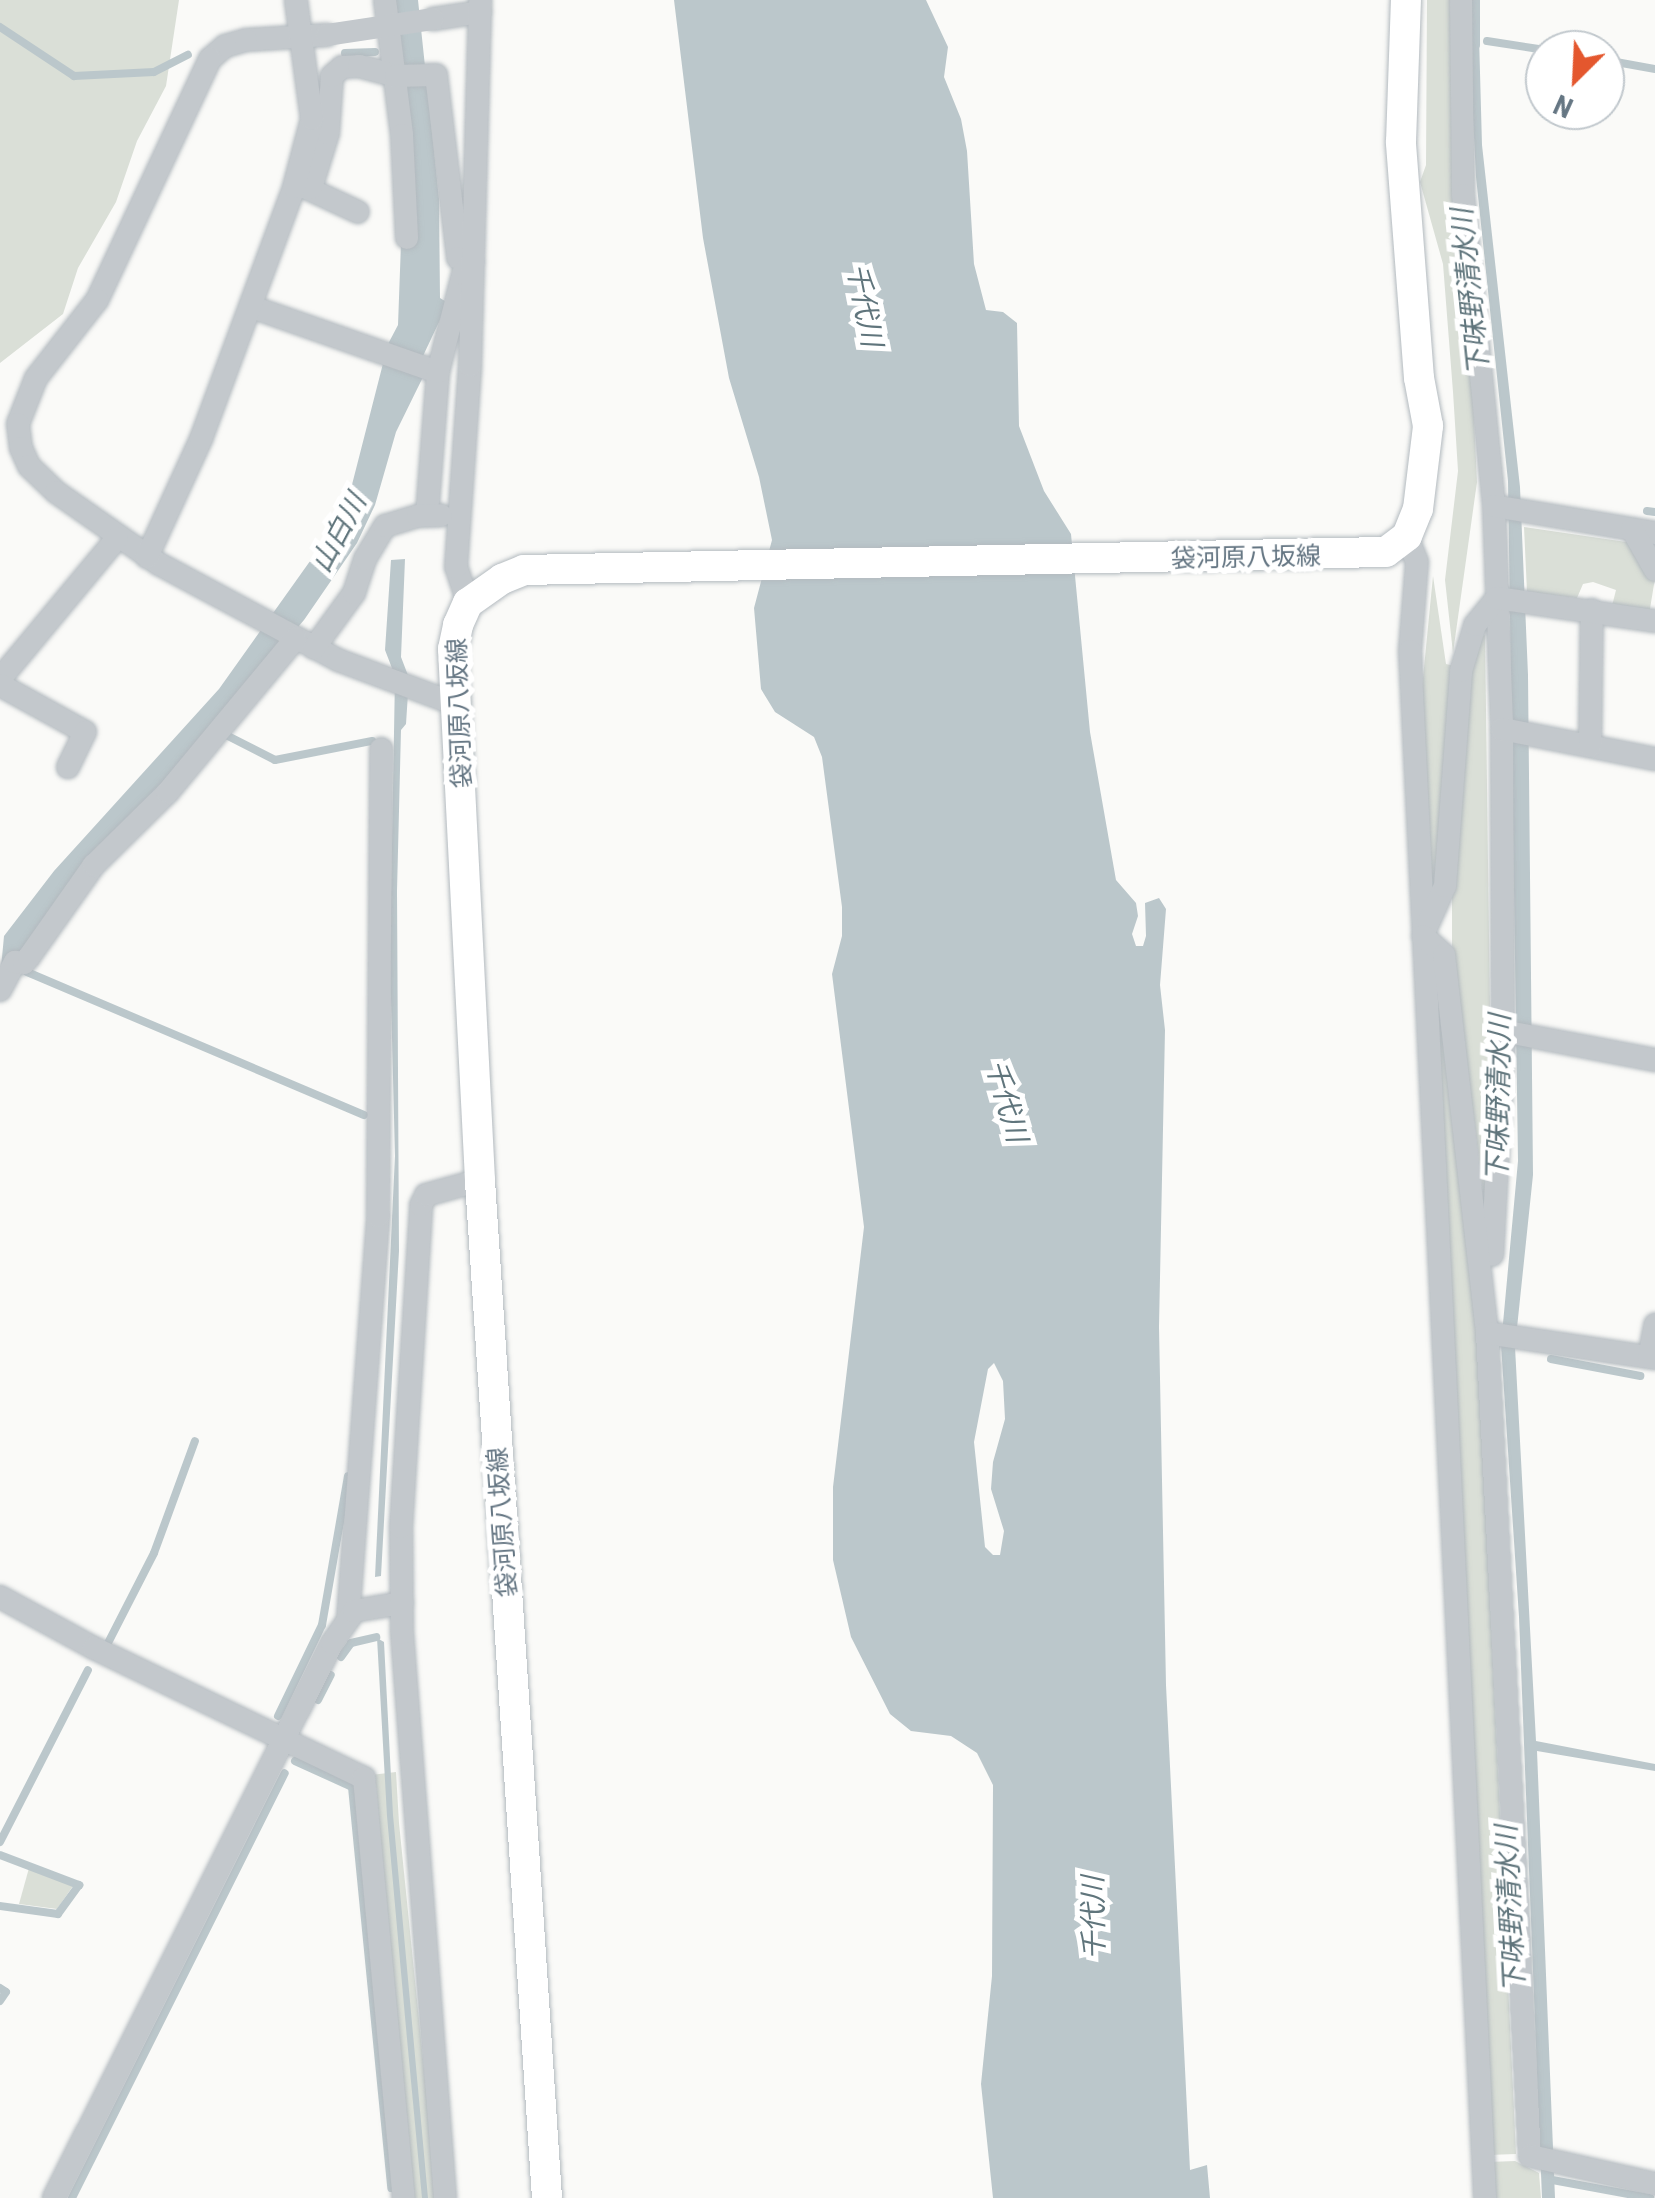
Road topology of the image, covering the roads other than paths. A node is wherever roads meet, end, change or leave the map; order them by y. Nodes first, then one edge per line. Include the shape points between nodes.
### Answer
1 (296, 0) edge
2 (385, 0) edge
3 (1406, 0) edge
4 (1461, 0) edge
5 (480, 6) edge
6 (304, 38) junction
7 (396, 76) junction
8 (303, 185) junction
9 (358, 212) dead end
10 (406, 214) junction
11 (451, 216) junction
12 (408, 238) dead end
13 (474, 262) junction
14 (252, 307) junction
15 (432, 369) junction
16 (1494, 506) junction
17 (460, 515) junction
18 (427, 516) junction
19 (1643, 531) edge
20 (118, 538) junction
21 (1396, 544) junction
22 (147, 557) junction
23 (1655, 570) edge
24 (1497, 598) junction
25 (474, 599) junction
26 (1592, 610) junction
27 (1655, 621) edge
28 (300, 641) junction
29 (0, 682) edge
30 (458, 705) junction
31 (1502, 730) junction
32 (1590, 746) junction
33 (381, 749) dead end
34 (1655, 759) edge
35 (68, 768) dead end
36 (1423, 936) junction
37 (0, 990) edge
38 (1503, 1031) junction
39 (1655, 1060) edge
40 (480, 1180) junction
41 (1655, 1325) edge
42 (1488, 1333) junction
43 (1652, 1358) edge
44 (0, 1596) edge
45 (402, 1602) junction
46 (348, 1618) junction
47 (282, 1738) junction
48 (1655, 2184) edge
49 (54, 2198) edge
50 (404, 2198) edge
51 (445, 2198) edge
52 (547, 2198) edge
53 (1485, 2198) edge

1 - 6 street
2 - 7 street
3 - 21 main road via 1402,142 1428,426 1425,477
4 - 16 street via 1463,195
5 - 6 street, bridge
5 - 13 street
6 - 8 street via 312,119
6 - 20 street via 246,40 210,59 98,300 24,401 18,424 29,466
7 - 8 street via 359,66 332,76 328,134
7 - 10 street
7 - 11 street via 436,75
8 - 9 street
8 - 14 street
10 - 11 street
10 - 12 street
11 - 13 street via 458,258
13 - 15 street via 462,274
13 - 17 street
14 - 15 street
14 - 22 street
15 - 18 street
16 - 19 street
16 - 24 street
17 - 18 street
17 - 25 street via 456,567
18 - 28 street via 385,526 354,593
19 - 23 street
20 - 22 street
20 - 29 street
21 - 25 main road, 袋河原八坂線 via 524,570
21 - 36 street via 1417,562 1410,651
22 - 28 street
24 - 26 street
24 - 31 street
24 - 36 street via 1475,625 1461,672 1445,886
25 - 30 main road, 袋河原八坂線 via 453,649
26 - 27 street
26 - 32 street
28 - 30 street
28 - 37 street via 168,792 94,865
29 - 35 street via 85,732
30 - 40 main road, 袋河原八坂線
31 - 32 street
31 - 38 street
32 - 34 street
33 - 46 street via 378,1216
36 - 42 street via 1444,955
36 - 53 street
38 - 39 street
38 - 42 street
40 - 45 street via 426,1195 420,1204
40 - 52 main road, 袋河原八坂線
41 - 43 street
42 - 43 street
42 - 48 street via 1530,2156
44 - 47 street
45 - 46 street via 362,1608
45 - 51 street
46 - 47 street
47 - 49 street
47 - 50 street via 364,1778

